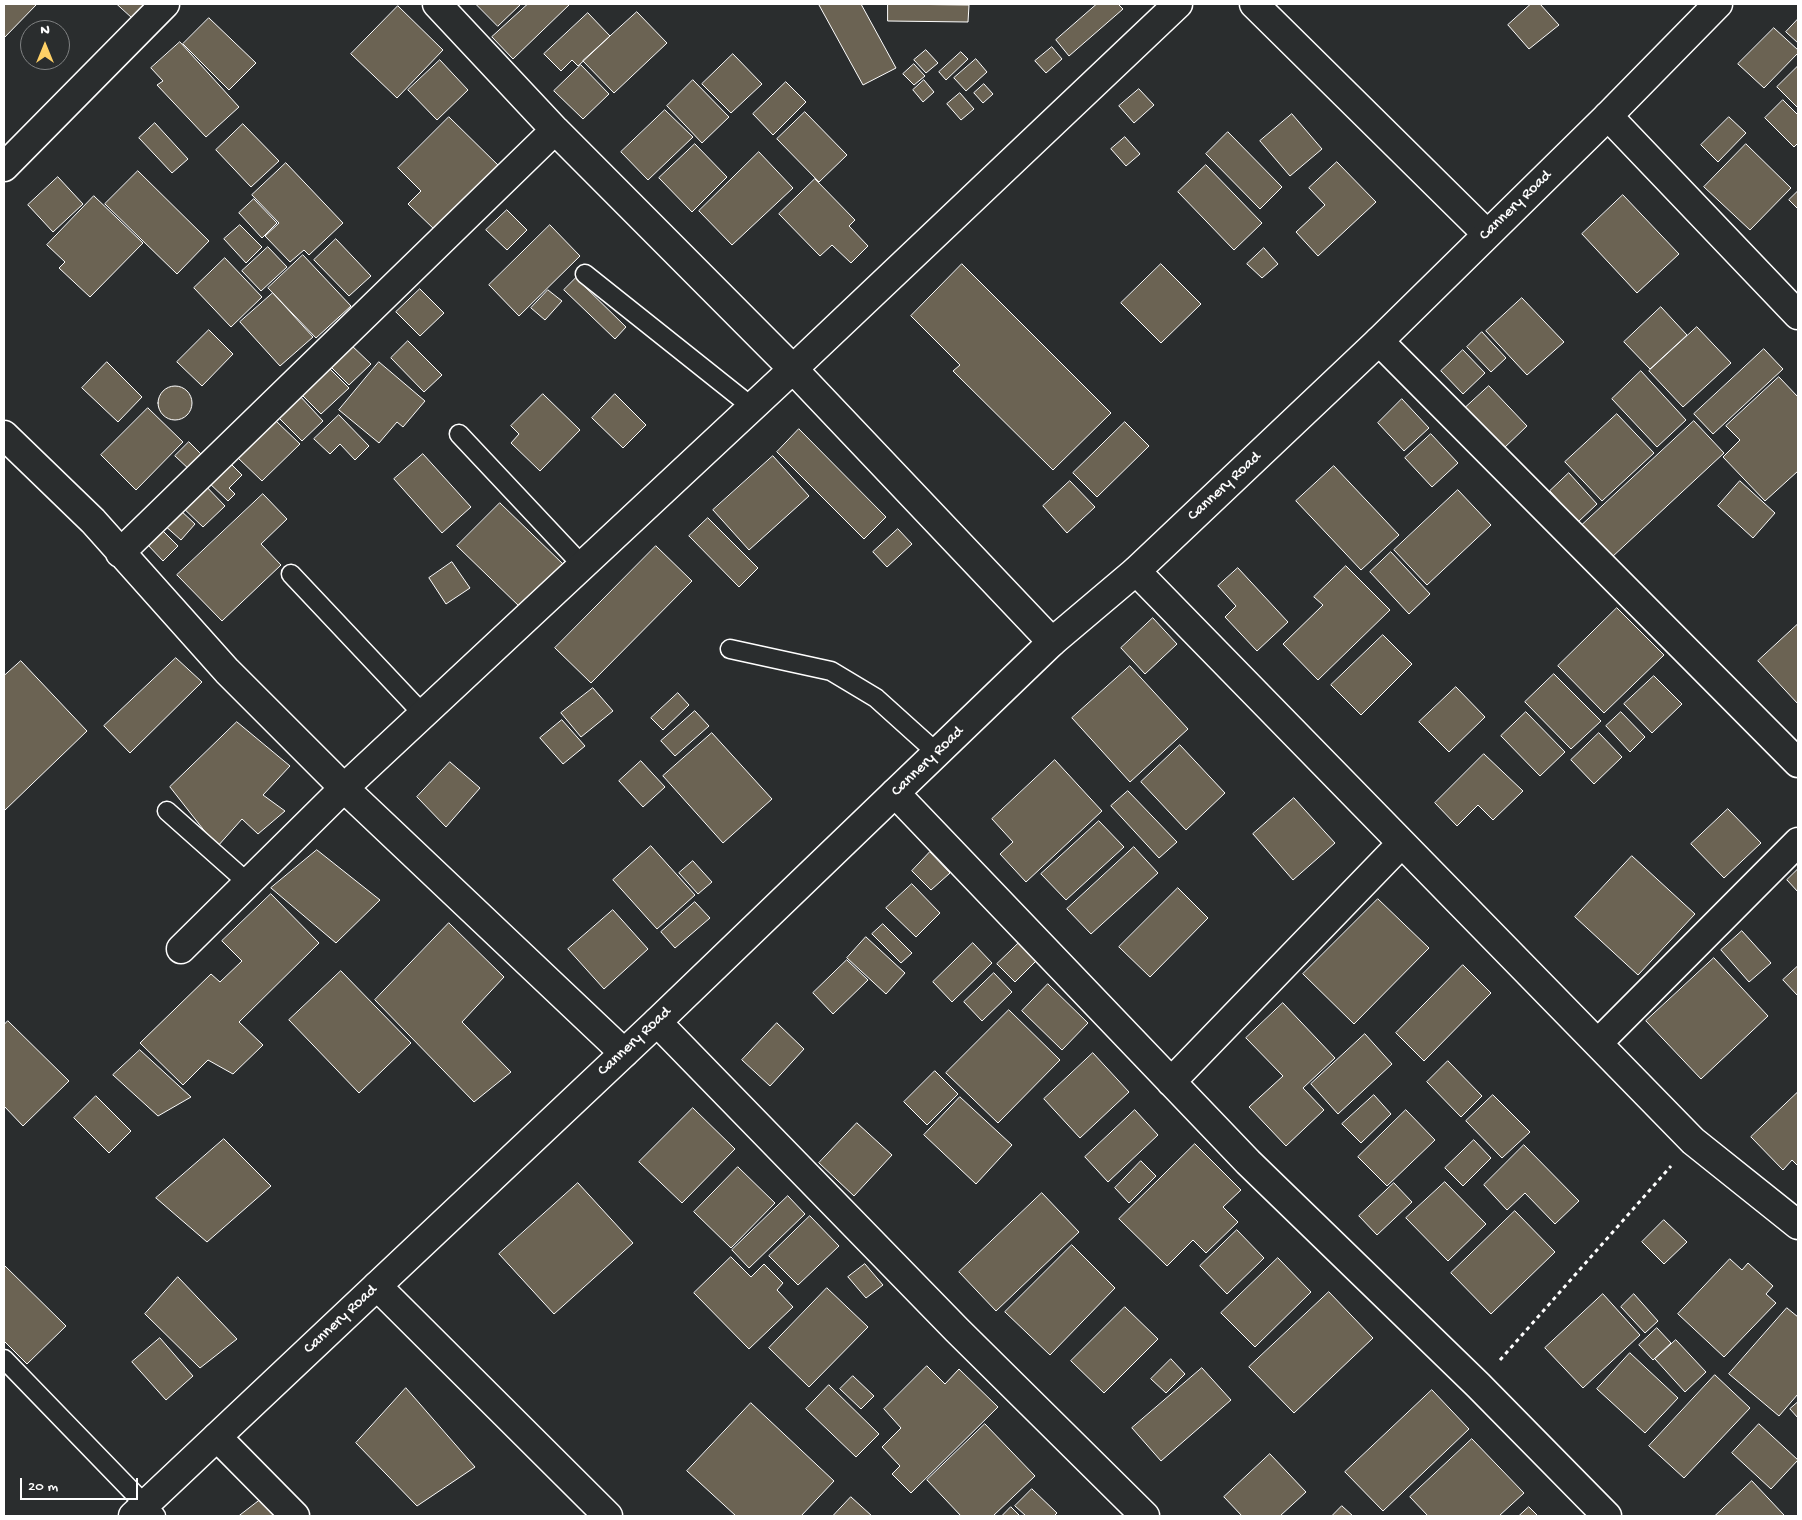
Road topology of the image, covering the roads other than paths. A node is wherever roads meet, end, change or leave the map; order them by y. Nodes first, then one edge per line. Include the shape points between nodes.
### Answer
1 (165, 4) edge
2 (437, 4) edge
3 (1178, 4) edge
4 (1254, 4) edge
5 (1718, 4) edge
6 (1608, 116) junction
7 (555, 130) junction
8 (4, 167) edge
9 (1487, 234) junction
10 (585, 274) dead end
11 (1798, 315) edge
12 (1379, 341) junction
13 (794, 369) junction
14 (752, 407) junction
15 (459, 434) dead end
16 (4, 435) edge
17 (120, 553) junction
18 (583, 566) junction
19 (1136, 571) junction
20 (291, 574) dead end
21 (1052, 642) junction
22 (730, 649) dead end
23 (423, 714) junction
24 (937, 753) junction
25 (1798, 763) edge
26 (344, 788) junction
27 (895, 793) junction
28 (166, 811) dead end
29 (1798, 842) edge
30 (1401, 844) junction
31 (248, 883) junction
32 (181, 949) dead end
33 (657, 1022) junction
34 (1598, 1043) junction
35 (624, 1052) junction
36 (1171, 1082) junction
37 (1798, 1226) edge
38 (377, 1286) junction
39 (4, 1358) edge
40 (217, 1437) junction
41 (145, 1512) edge
42 (295, 1516) edge
43 (608, 1516) edge
44 (1145, 1516) edge
45 (1607, 1516) edge

1 - 8 street
2 - 7 street
3 - 13 street
4 - 9 street
5 - 6 street, Cannery Road
6 - 9 street, Cannery Road
6 - 11 street
7 - 13 street
7 - 17 street
9 - 12 street, Cannery Road
10 - 14 lane
12 - 19 street, Cannery Road
12 - 25 street
13 - 14 street
13 - 21 street
14 - 18 street
15 - 18 lane
16 - 17 street via 93,521
17 - 26 street via 227,671
18 - 23 street
19 - 21 street, Cannery Road
19 - 30 street
20 - 23 lane
21 - 24 street, Cannery Road
22 - 24 lane via 831,671 876,698
23 - 26 street
24 - 27 street, Cannery Road
26 - 31 street
26 - 35 street
27 - 33 street, Cannery Road
27 - 36 street
28 - 31 lane
29 - 34 street
30 - 34 street
30 - 36 street
31 - 32 street
33 - 35 street, Cannery Road
33 - 44 street via 957,1330
34 - 37 street via 1693,1141
35 - 38 street, Cannery Road
36 - 45 street
38 - 40 street, Cannery Road
38 - 43 street
39 - 41 lane
40 - 41 street, Cannery Road
40 - 42 street

